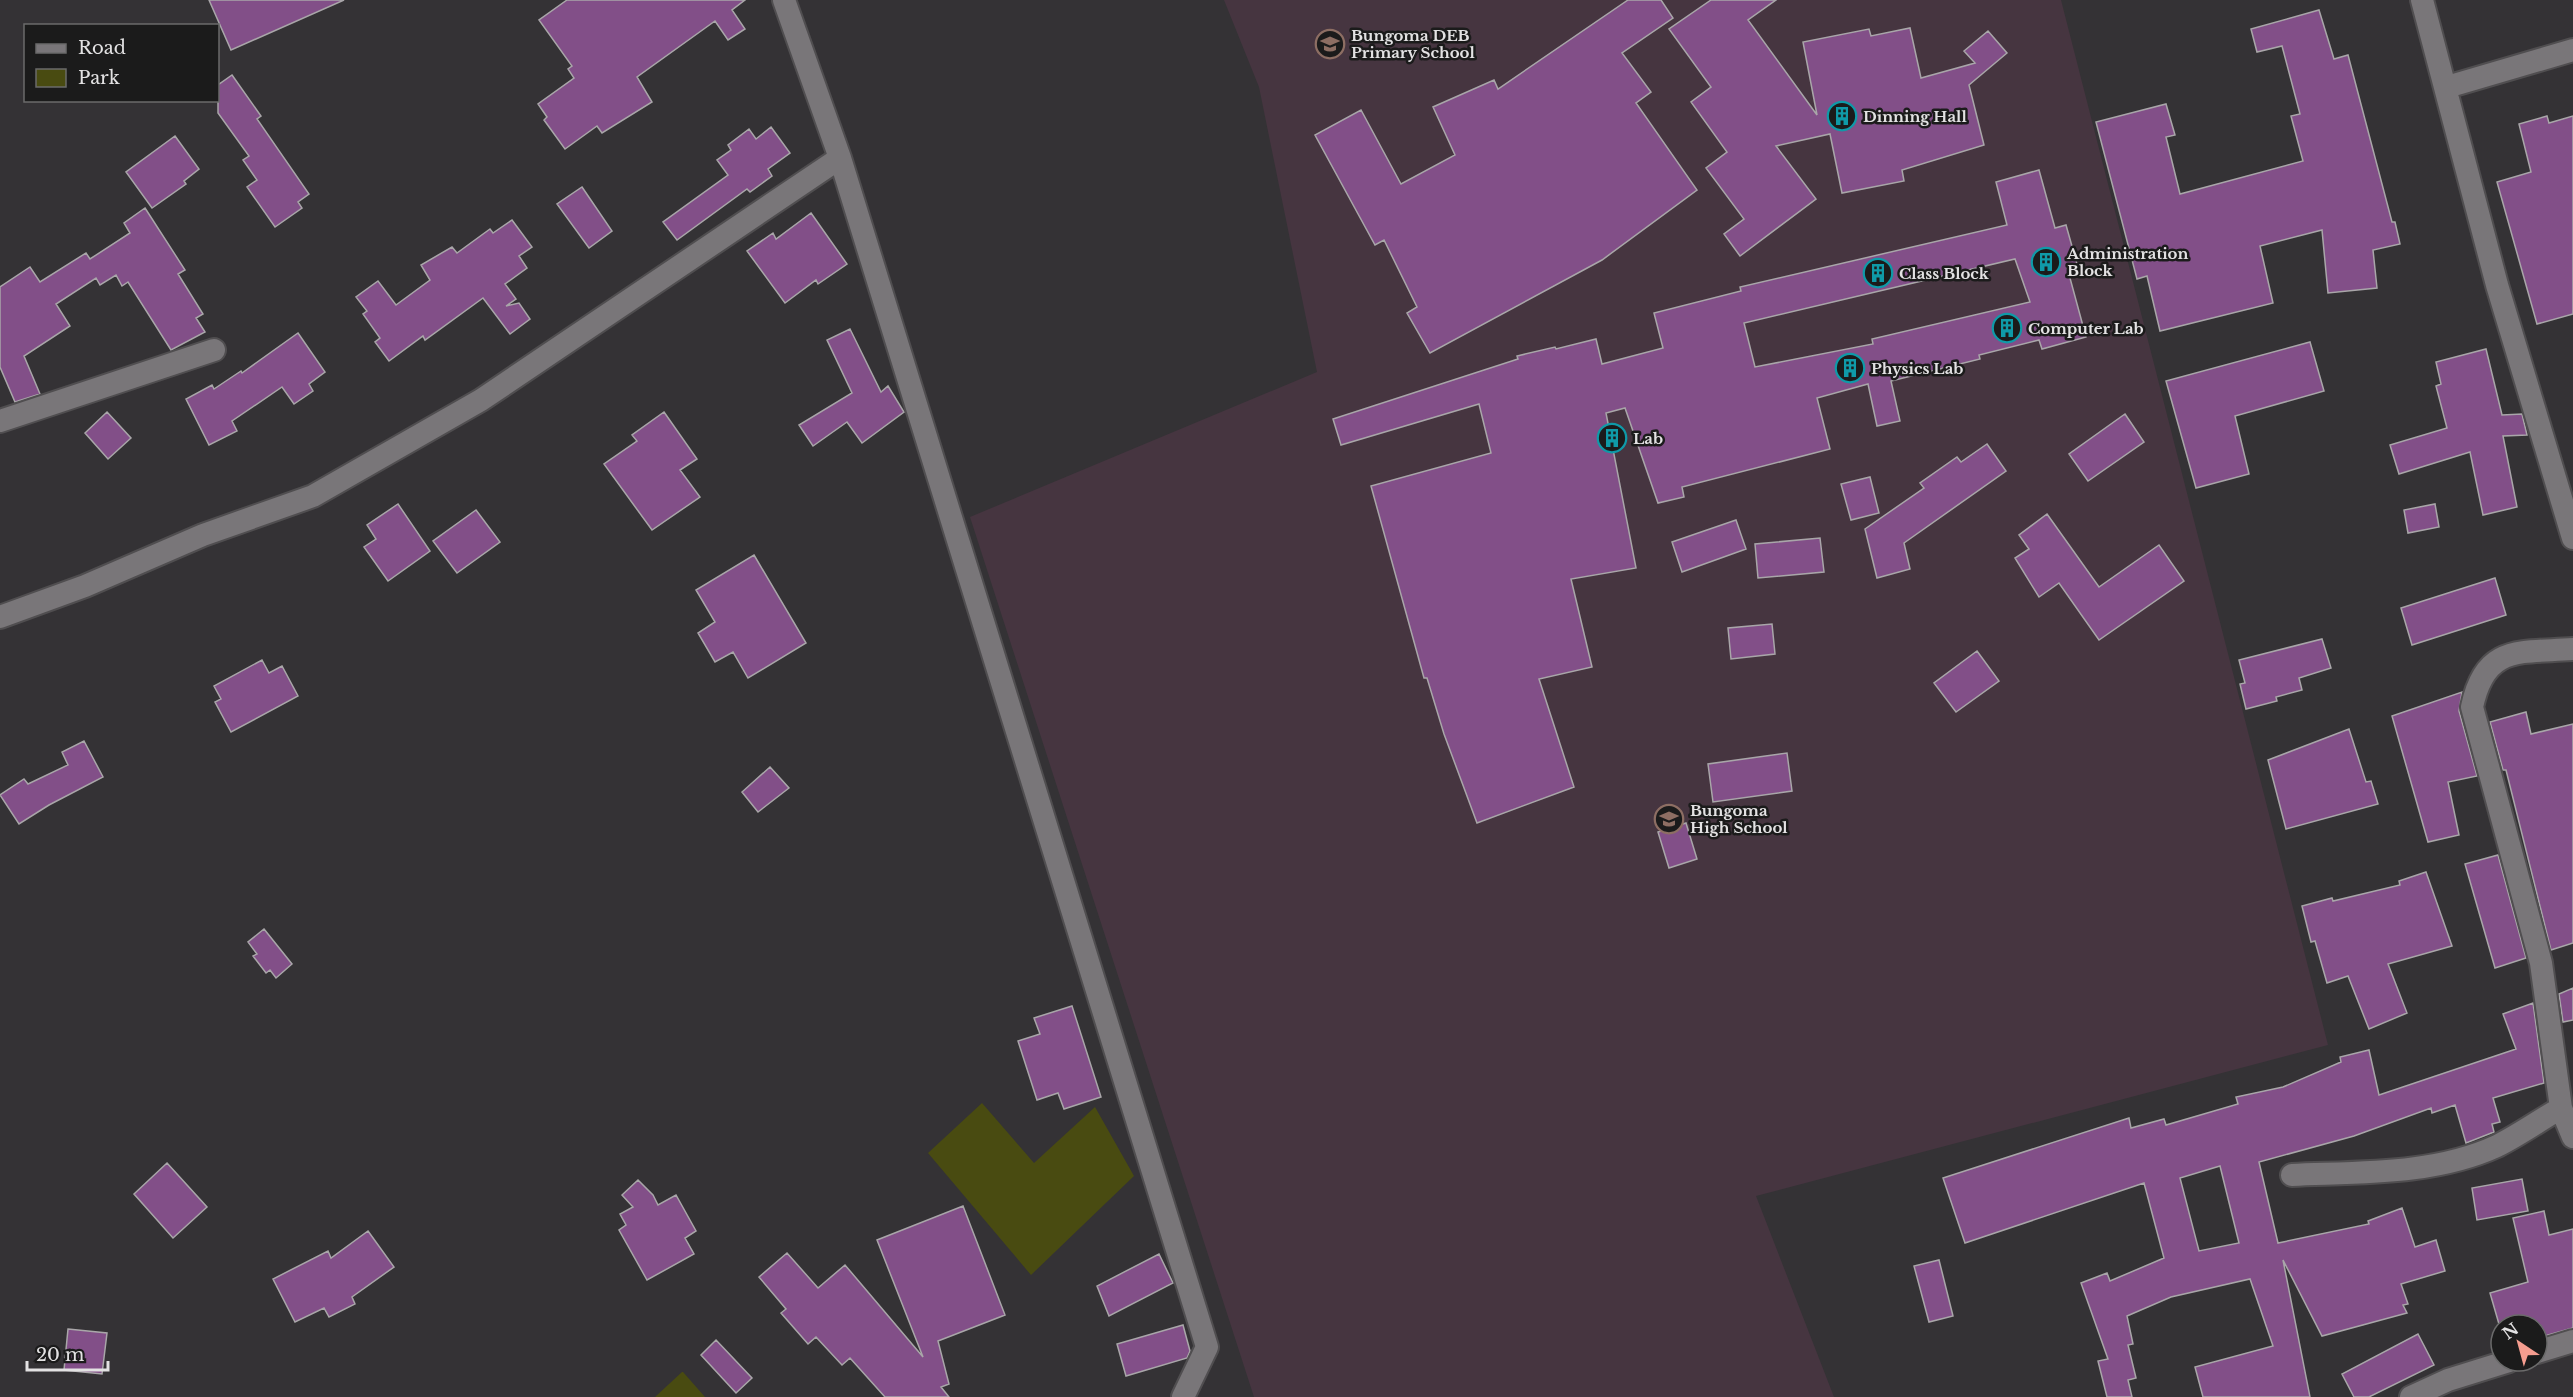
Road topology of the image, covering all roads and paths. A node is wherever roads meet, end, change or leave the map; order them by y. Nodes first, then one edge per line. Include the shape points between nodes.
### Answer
1 (784, 0) edge
2 (2422, 0) edge
3 (2573, 50) edge
4 (2447, 87) junction
5 (840, 158) junction
6 (214, 350) dead end
7 (0, 421) edge
8 (2573, 538) edge
9 (0, 617) edge
10 (2573, 649) edge
11 (2560, 1108) junction
12 (2573, 1137) edge
13 (2292, 1175) dead end
14 (2573, 1341) edge
15 (2549, 1348) edge
16 (2489, 1367) edge
17 (1183, 1397) edge
18 (2411, 1397) edge

1 - 5 street
2 - 4 street
3 - 4 street
4 - 8 street via 2498,285
5 - 9 street via 481,400 313,496 203,535 85,586
5 - 17 street via 1207,1347
6 - 7 street
10 - 11 street via 2506,654 2491,665 2477,686 2472,706 2541,963
11 - 12 street
11 - 13 street via 2496,1146 2442,1165
14 - 15 street
16 - 18 street

